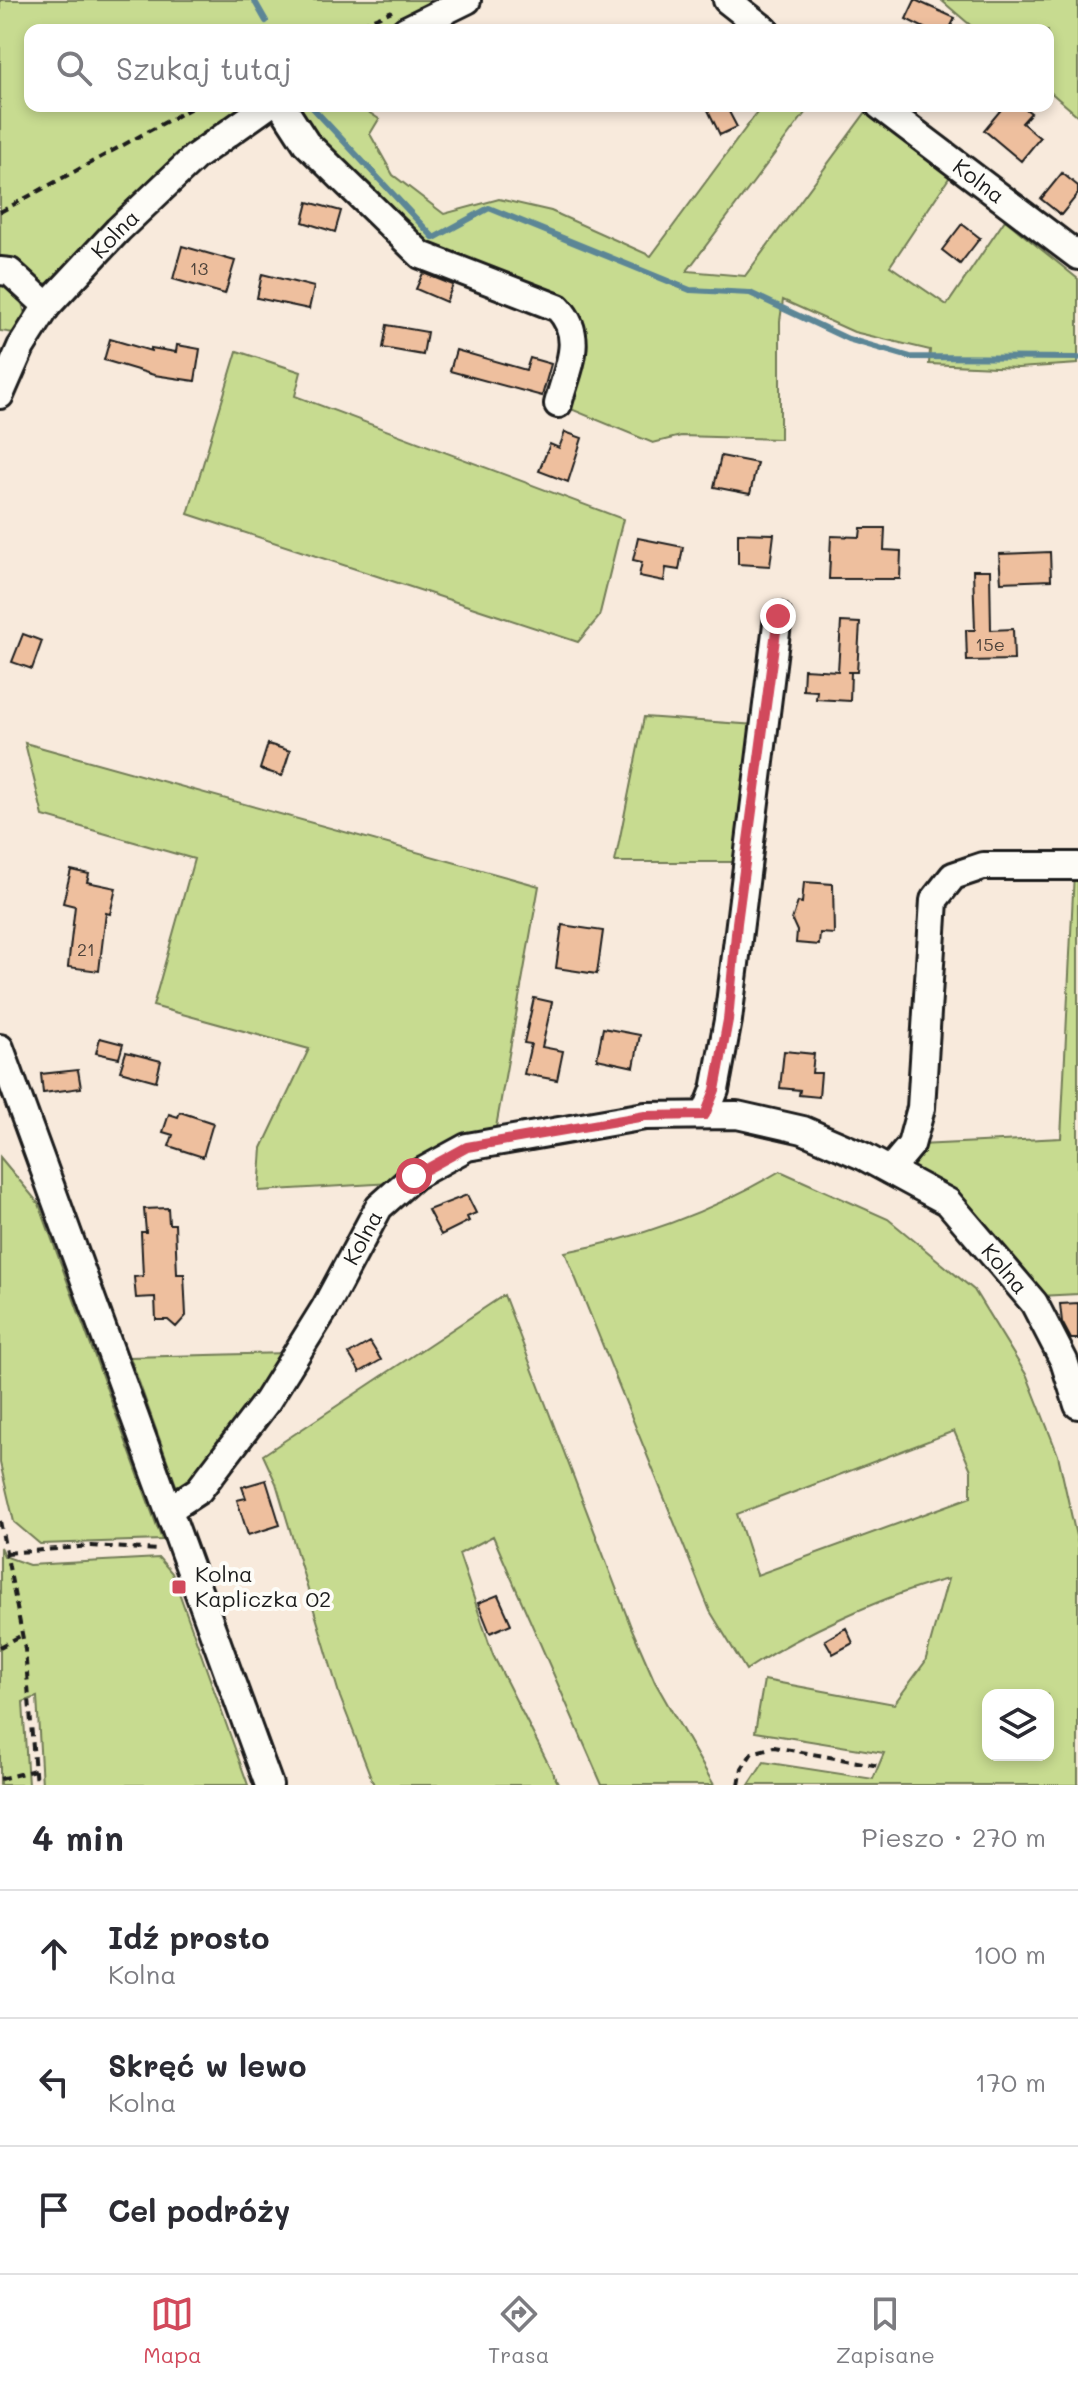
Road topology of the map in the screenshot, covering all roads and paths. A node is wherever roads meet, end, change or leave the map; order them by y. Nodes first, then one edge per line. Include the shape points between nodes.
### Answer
1 (467, 0) edge
2 (727, 0) edge
3 (402, 19) edge
4 (377, 24) edge
5 (757, 24) edge
6 (184, 112) edge
7 (259, 112) edge
8 (286, 112) edge
9 (888, 112) edge
10 (0, 212) edge
11 (1078, 256) edge
12 (0, 271) edge
13 (47, 306) junction
14 (10, 345) edge
15 (0, 395) edge
16 (558, 404) dead end
17 (778, 616) dead end
18 (1078, 866) edge
19 (3, 1063) edge
20 (705, 1115) junction
21 (890, 1170) junction
22 (1078, 1405) edge
23 (170, 1509) junction
24 (0, 1521) edge
25 (182, 1544) junction
26 (7, 1553) junction
27 (22, 1635) junction
28 (0, 1647) edge
29 (879, 1766) dead end
30 (35, 1770) junction
31 (0, 1779) edge
32 (36, 1785) edge
33 (269, 1785) edge
34 (739, 1785) edge

1 - 3 street
2 - 5 street
3 - 4 path
6 - 10 path
7 - 13 street, Kolna via 195,157
8 - 16 street via 306,143 421,255 558,308 576,339
9 - 11 street, Kolna
12 - 13 street via 10,272
13 - 14 street, Kolna
14 - 15 street, Kolna
17 - 20 street via 728,1020
18 - 21 street via 983,866 953,876 934,900 921,1108 911,1145
19 - 23 street
20 - 21 street, Kolna via 737,1115 803,1130
20 - 23 street, Kolna via 645,1116 467,1147 414,1176 379,1207 267,1401 199,1490
21 - 22 street, Kolna via 948,1202 1034,1303 1064,1361
23 - 25 street
24 - 26 path
25 - 26 path via 159,1550 92,1546
25 - 33 street
26 - 27 path
27 - 28 path
27 - 30 path
29 - 34 path via 774,1747 752,1753
30 - 31 path
30 - 32 path

